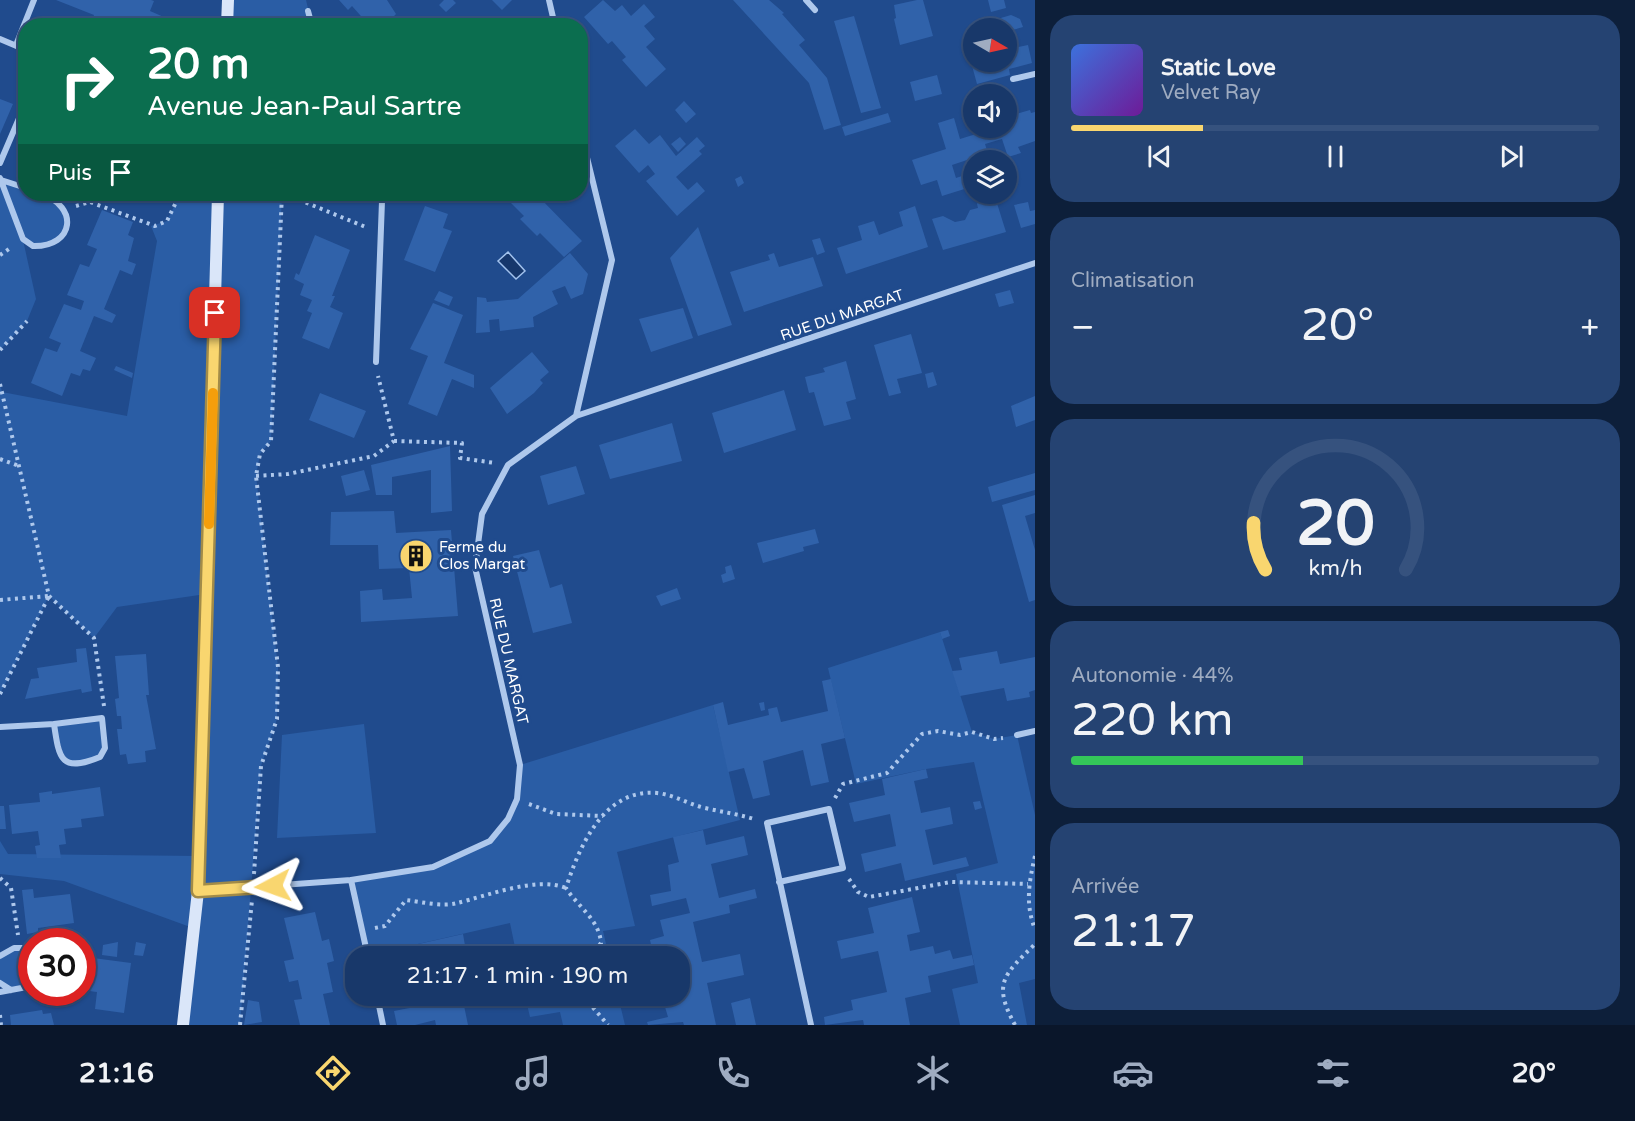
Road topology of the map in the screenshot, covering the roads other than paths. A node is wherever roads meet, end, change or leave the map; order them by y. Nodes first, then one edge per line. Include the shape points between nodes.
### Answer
1 (34, 0) edge
2 (228, 0) edge
3 (549, 0) edge
4 (806, 0) edge
5 (815, 10) dead end
6 (309, 12) dead end
7 (27, 18) edge
8 (227, 18) edge
9 (310, 18) edge
10 (553, 18) edge
11 (0, 39) edge
12 (18, 40) edge
13 (16, 45) joint
14 (1035, 74) edge
15 (1013, 79) dead end
16 (18, 121) edge
17 (588, 162) edge
18 (0, 163) edge
19 (0, 179) edge
20 (18, 185) edge
21 (56, 201) edge
22 (218, 201) edge
23 (382, 201) edge
24 (1035, 263) edge
25 (376, 362) road end
26 (576, 416) junction
27 (54, 724) junction
28 (0, 727) edge
29 (1035, 731) edge
30 (1017, 735) road end
31 (351, 880) junction
32 (779, 882) junction
33 (198, 891) junction
34 (366, 946) edge
35 (18, 947) edge
36 (0, 956) edge
37 (0, 983) edge
38 (18, 989) edge
39 (12, 990) junction
40 (0, 992) edge
41 (379, 1006) edge
42 (183, 1025) edge
43 (383, 1025) edge
44 (811, 1025) edge

1 - 7 street
2 - 8 main road
3 - 10 street
4 - 5 street
6 - 9 street
11 - 13 street
12 - 13 street
14 - 15 street
16 - 18 street
17 - 26 street via 612,260
19 - 20 street
19 - 21 street via 22,239 33,246 54,244 64,236 68,222
22 - 33 main road
23 - 25 street
24 - 26 street, RUE DU MARGAT
26 - 31 street, RUE DU MARGAT via 507,465 482,513 476,567 520,765 517,799 508,819 490,841 433,867
27 - 27 street via 102,718 105,748 100,757 74,763 65,761 58,754
27 - 28 street
29 - 30 street
31 - 33 street, RUE DU MARGAT
31 - 34 street
32 - 32 street via 766,823 829,809 843,868
32 - 44 street
33 - 42 main road
35 - 36 street
37 - 39 street
38 - 39 street
39 - 40 street
41 - 43 street

